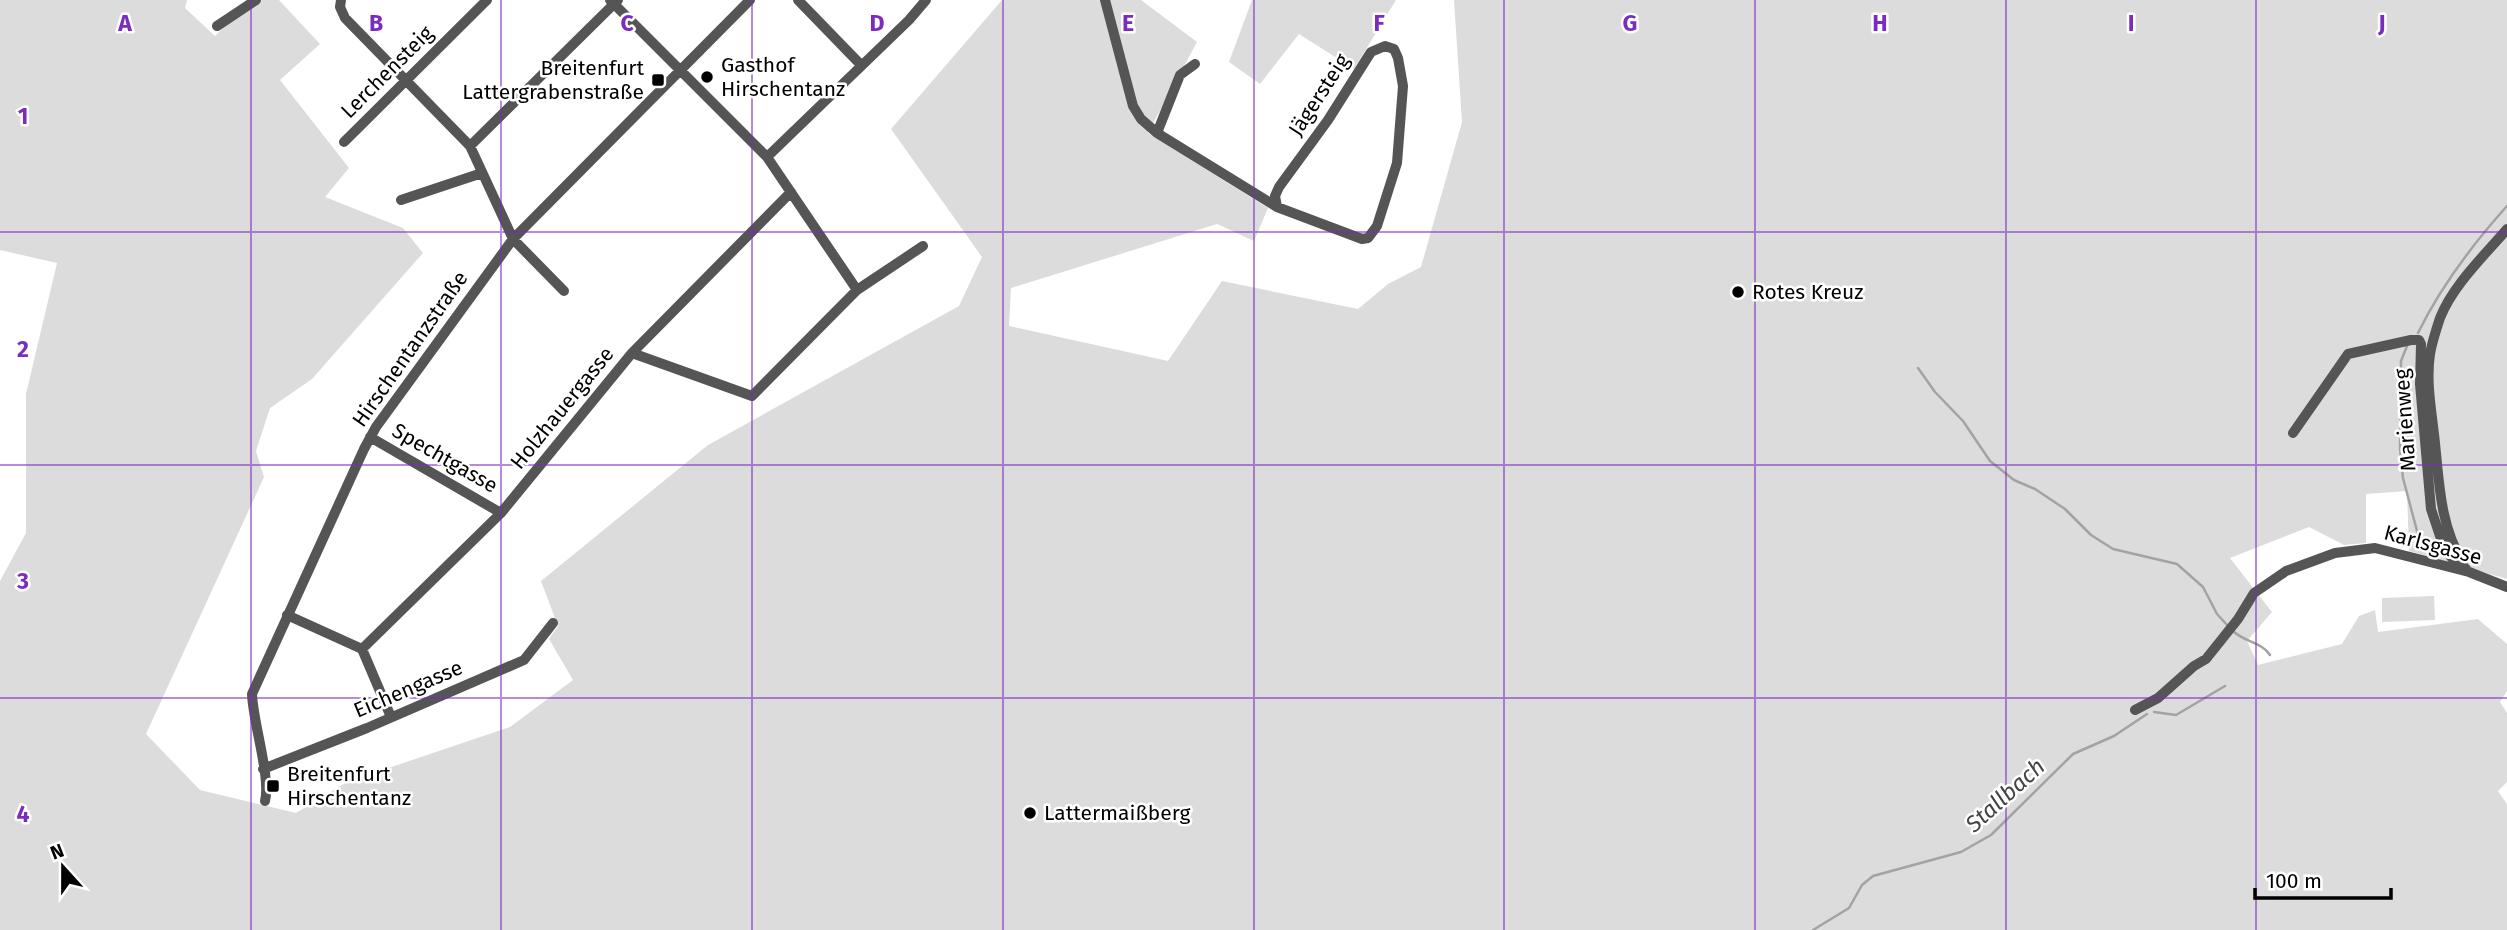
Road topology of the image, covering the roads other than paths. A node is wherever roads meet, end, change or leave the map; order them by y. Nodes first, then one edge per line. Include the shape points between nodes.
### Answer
1 (256, 0) edge
2 (341, 0) edge
3 (487, 0) edge
4 (750, 0) edge
5 (798, 0) edge
6 (926, 0) edge
7 (1105, 0) edge
8 (614, 2) edge
9 (217, 26) dead end
10 (1195, 64) dead end
11 (861, 65) junction
12 (680, 70) junction
13 (405, 81) junction
14 (1157, 133) junction
15 (344, 142) dead end
16 (470, 146) junction
17 (767, 157) junction
18 (482, 173) junction
19 (791, 192) junction
20 (401, 200) dead end
21 (1277, 208) junction
22 (2507, 229) edge
23 (513, 239) junction
24 (923, 246) dead end
25 (858, 290) junction
26 (564, 291) dead end
27 (632, 353) junction
28 (2293, 433) dead end
29 (370, 437) junction
30 (502, 513) junction
31 (2469, 572) junction
32 (2507, 587) edge
33 (287, 615) junction
34 (552, 623) dead end
35 (362, 649) junction
36 (2135, 710) dead end
37 (391, 718) junction
38 (263, 769) junction
39 (265, 801) dead end

1 - 9 street
2 - 13 street via 345,19
3 - 13 street, Lerchensteig
4 - 12 street, Hirschentanzstraße
5 - 11 street
6 - 11 street
7 - 14 street via 1134,110
8 - 12 street
8 - 16 street
10 - 14 street via 1180,75
11 - 17 street
12 - 17 street
12 - 23 street, Hirschentanzstraße
13 - 15 street, Lerchensteig
13 - 16 street
14 - 21 street
16 - 18 street
17 - 19 street
18 - 20 street
18 - 23 street
19 - 25 street
19 - 27 street, Holzhauergasse
21 - 21 street, Jägersteig via 1279,187 1368,56 1380,47 1390,47 1403,80 1397,163 1371,235 1365,239
22 - 31 street via 2464,280 2442,315 2430,354 2430,398 2447,528
23 - 26 street
23 - 29 street, Hirschentanzstraße
24 - 25 street
25 - 27 street via 752,396
27 - 30 street, Holzhauergasse
28 - 31 street, Marienweg via 2348,354 2419,340 2431,509 2451,557
29 - 30 street, Spechtgasse
29 - 33 street, Hirschentanzstraße
30 - 35 street, Holzhauergasse
31 - 32 street, Karlsgasse
31 - 36 street, Karlsgasse via 2375,548 2304,563 2254,593 2206,659 2158,698
33 - 35 street
33 - 38 street, Hirschentanzstraße via 252,694
34 - 37 street, Eichengasse via 524,660
35 - 37 street
37 - 38 street, Eichengasse
38 - 39 street, Hirschentanzstraße

